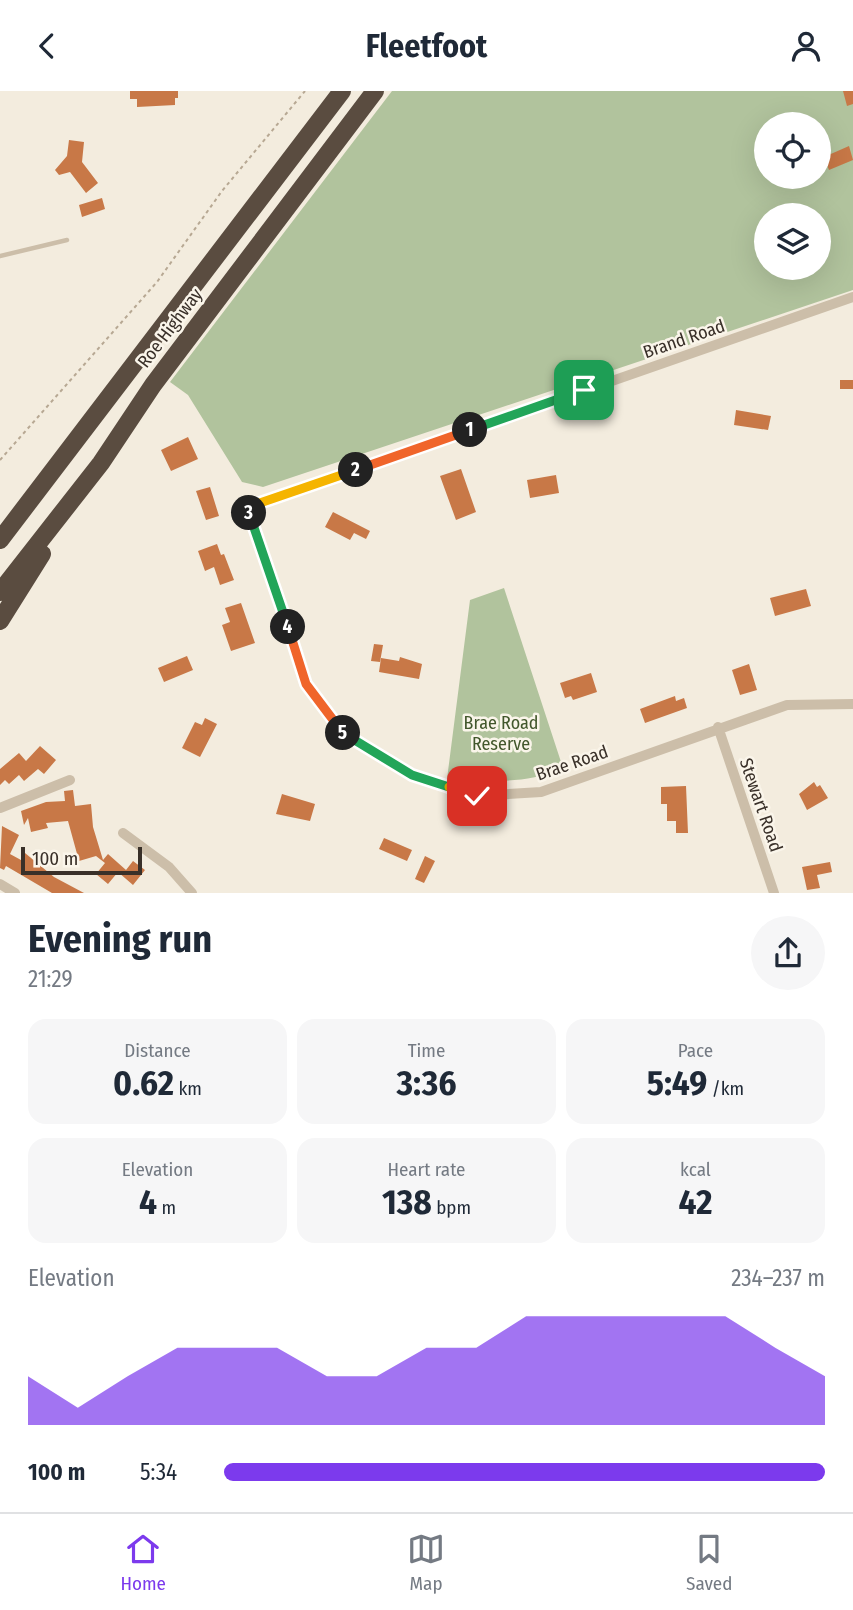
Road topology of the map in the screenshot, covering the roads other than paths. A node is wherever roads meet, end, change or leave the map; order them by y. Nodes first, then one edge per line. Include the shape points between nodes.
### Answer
1 (342, 91) edge
2 (375, 91) edge
3 (67, 240) dead end
4 (0, 256) edge
5 (853, 297) edge
6 (101, 463) junction
7 (248, 507) joint
8 (1, 539) edge
9 (0, 592) edge
10 (0, 621) edge
11 (853, 704) edge
12 (718, 727) junction
13 (70, 780) dead end
14 (0, 808) edge
15 (122, 833) dead end
16 (0, 884) edge
17 (15, 893) edge
18 (192, 893) edge
19 (774, 893) edge

1 - 8 highway, Roe Highway
2 - 6 highway, Roe Highway via 153,385
3 - 4 lane
5 - 7 street, Brand Road
6 - 9 highway, Roe Highway
6 - 10 highway
7 - 12 street, Brae Road via 306,684 346,737 412,775 477,796 541,792
11 - 12 street, Brae Road via 786,705
12 - 19 street, Stewart Road
13 - 14 street
15 - 18 street via 169,867
16 - 17 street

